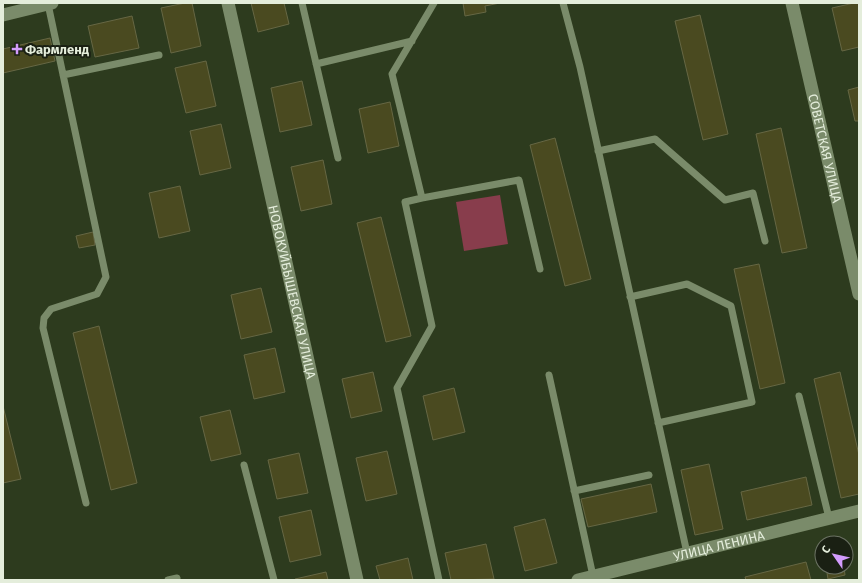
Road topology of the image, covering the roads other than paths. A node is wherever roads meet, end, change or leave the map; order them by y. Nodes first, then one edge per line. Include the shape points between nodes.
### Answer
1 (50, 3) edge
2 (228, 3) edge
3 (302, 3) edge
4 (434, 3) edge
5 (563, 3) edge
6 (792, 3) edge
7 (3, 15) edge
8 (412, 41) junction
9 (159, 55) dead end
10 (316, 64) junction
11 (63, 75) junction
12 (598, 151) junction
13 (338, 158) dead end
14 (422, 198) junction
15 (765, 240) dead end
16 (540, 269) dead end
17 (856, 271) edge
18 (859, 294) edge
19 (630, 297) junction
20 (550, 376) dead end
21 (799, 396) dead end
22 (658, 423) junction
23 (244, 465) dead end
24 (649, 475) dead end
25 (574, 491) junction
26 (86, 503) dead end
27 (859, 511) edge
28 (829, 518) junction
29 (687, 553) junction
30 (593, 576) junction
31 (168, 580) edge
32 (177, 580) edge
33 (274, 580) edge
34 (357, 580) edge
35 (439, 580) edge
36 (578, 580) edge

1 - 7 street
1 - 11 lane
2 - 34 street, НОВОКУЙБЫШЕВСКАЯ УЛИЦА
3 - 10 lane
4 - 8 lane
5 - 12 lane
6 - 17 street, СОВЕТСКАЯ УЛИЦА
8 - 10 lane
8 - 14 lane via 392,74
9 - 11 lane
10 - 13 lane
11 - 26 lane via 106,277 97,294 51,309 44,318 43,328
12 - 15 lane via 656,139 725,200 753,193
12 - 19 lane
14 - 16 lane via 519,180
14 - 35 lane via 405,202 432,326 397,388
17 - 18 street, СОВЕТСКАЯ УЛИЦА
19 - 22 lane
19 - 22 lane via 687,284 731,306 752,402
20 - 25 lane
21 - 28 lane
22 - 29 lane
23 - 33 lane
24 - 25 lane
25 - 30 lane
27 - 28 street, УЛИЦА ЛЕНИНА
28 - 29 street, УЛИЦА ЛЕНИНА
29 - 30 street, УЛИЦА ЛЕНИНА
30 - 36 street, УЛИЦА ЛЕНИНА
31 - 32 lane

